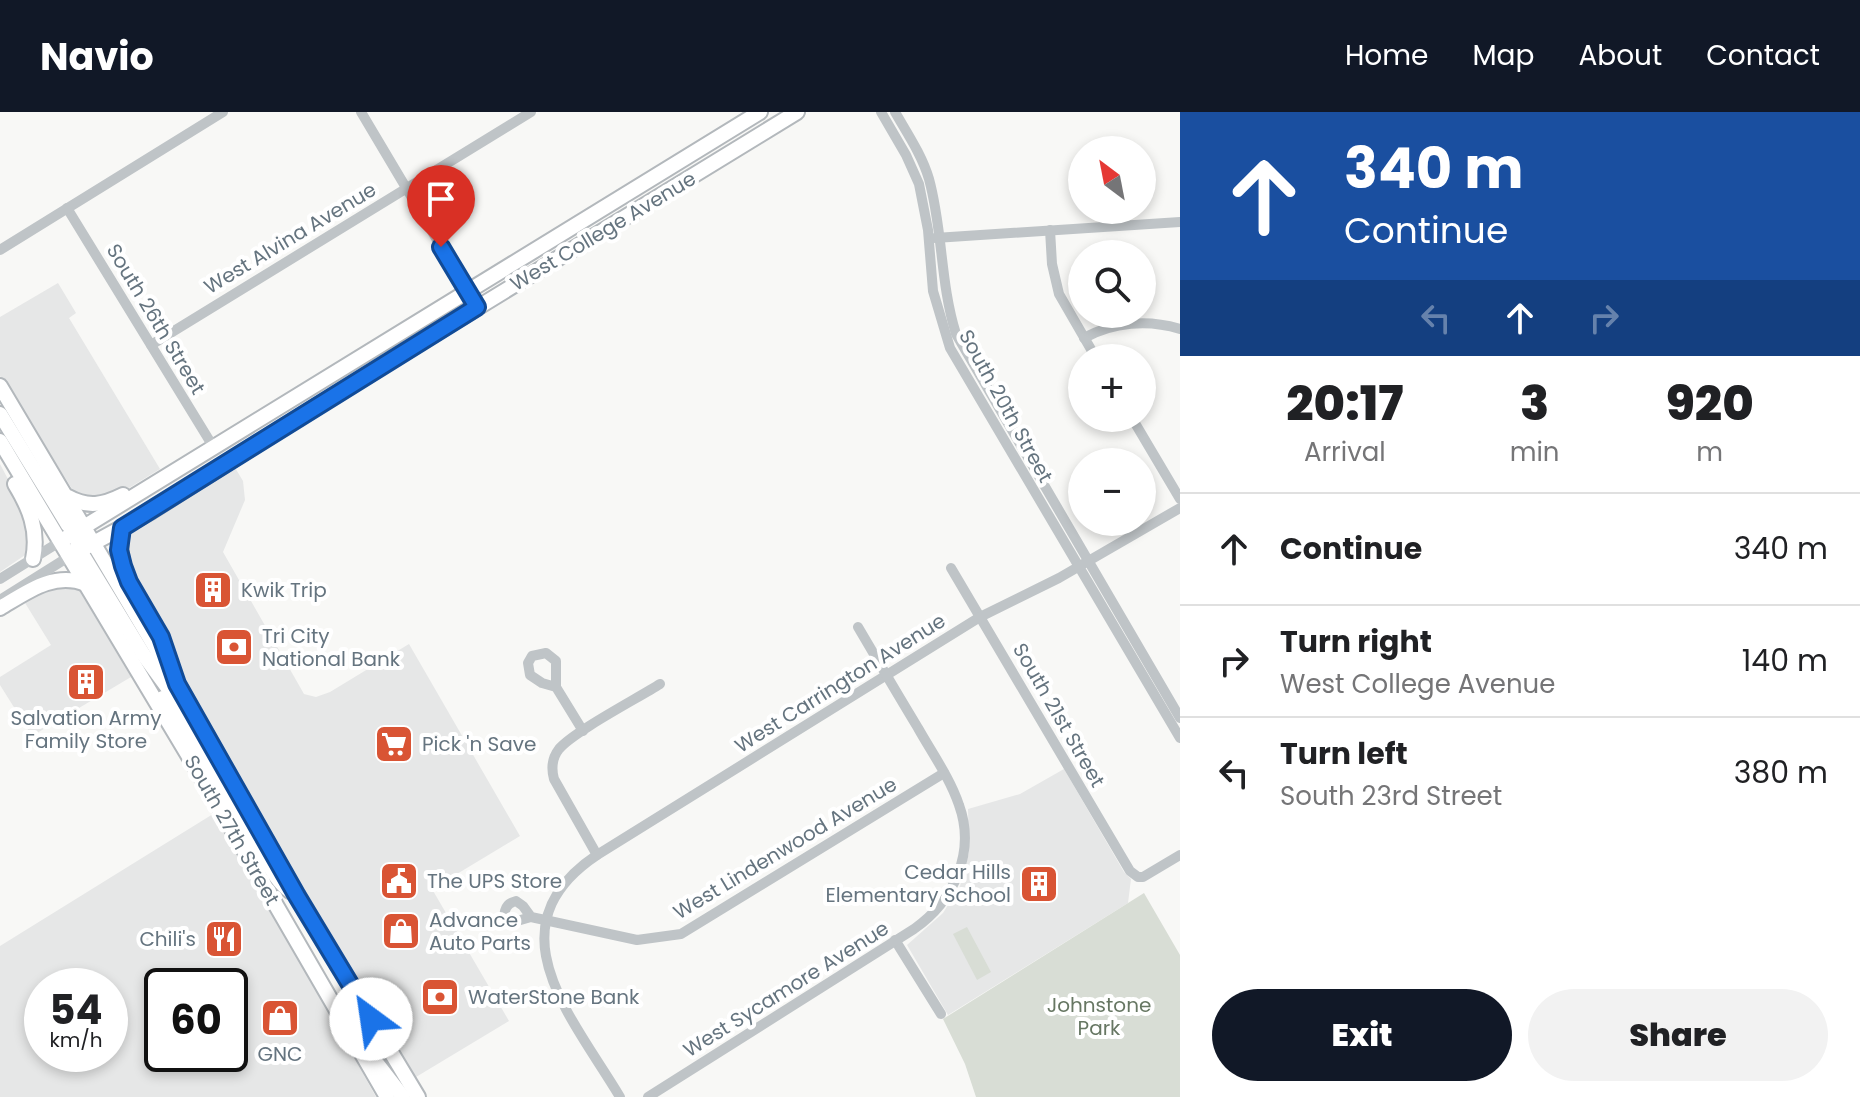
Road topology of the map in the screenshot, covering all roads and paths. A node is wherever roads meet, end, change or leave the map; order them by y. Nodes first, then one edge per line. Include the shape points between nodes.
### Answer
1 (223, 112) edge
2 (361, 112) edge
3 (531, 112) edge
4 (760, 112) edge
5 (797, 112) edge
6 (881, 112) edge
7 (895, 112) edge
8 (407, 188) junction
9 (67, 208) junction
10 (1180, 222) edge
11 (1050, 230) junction
12 (934, 238) junction
13 (0, 250) edge
14 (468, 292) junction
15 (477, 307) junction
16 (1180, 329) edge
17 (1084, 338) junction
18 (1088, 344) edge
19 (151, 345) junction
20 (0, 386) edge
21 (0, 414) edge
22 (1140, 432) edge
23 (0, 441) edge
24 (208, 452) junction
25 (0, 459) edge
26 (67, 497) junction
27 (1180, 499) edge
28 (1180, 508) edge
29 (122, 528) junction
30 (73, 533) junction
31 (82, 550) junction
32 (33, 559) junction
33 (1083, 564) junction
34 (951, 568) dead end
35 (0, 579) edge
36 (86, 584) junction
37 (0, 600) edge
38 (0, 608) edge
39 (980, 617) junction
40 (858, 627) dead end
41 (887, 675) junction
42 (142, 679) junction
43 (177, 684) junction
44 (660, 684) dead end
45 (556, 687) dead end
46 (1180, 718) edge
47 (583, 731) junction
48 (1180, 738) edge
49 (208, 741) junction
50 (944, 773) junction
51 (252, 817) junction
52 (233, 830) junction
53 (597, 855) junction
54 (1180, 855) edge
55 (297, 896) junction
56 (531, 917) dead end
57 (546, 919) junction
58 (895, 940) junction
59 (941, 1014) dead end
60 (357, 1043) junction
61 (385, 1097) edge
62 (403, 1097) edge
63 (418, 1097) edge
64 (620, 1097) edge
65 (648, 1097) edge

1 - 9 street
2 - 8 street
3 - 8 street, West Alvina Avenue
4 - 14 main road, West College Avenue
5 - 15 main road, West College Avenue
6 - 12 street, South 20th Street via 919,184
7 - 12 street, South 20th Street via 928,175
8 - 14 street
8 - 19 street, West Alvina Avenue
9 - 13 street
9 - 19 street, South 26th Street
10 - 11 street
11 - 12 street
11 - 17 street via 1056,284
12 - 33 street, South 20th Street via 956,334
14 - 15 street
14 - 24 main road, West College Avenue
15 - 29 main road, West College Avenue
16 - 17 street via 1123,324
17 - 18 street
19 - 24 street, South 26th Street
20 - 26 main road, South 27th Street
21 - 30 main road
22 - 27 street
23 - 30 main road, South 27th Street
24 - 26 main road via 100,504 81,505
24 - 30 main road, West College Avenue
25 - 32 main road via 31,516
26 - 30 main road, South 27th Street
28 - 33 street, West Carrington Avenue
29 - 31 main road, West College Avenue
29 - 43 main road via 123,566 161,637
30 - 31 main road, South 27th Street
30 - 31 main road, South 27th Street
30 - 32 street, West College Avenue
31 - 36 main road, South 27th Street
31 - 37 street, West College Avenue
31 - 43 main road, South 27th Street
31 - 49 main road via 143,654
32 - 35 street, West College Avenue
33 - 39 street, West Carrington Avenue
33 - 46 street, South 20th Street
33 - 48 street, South 20th Street
34 - 39 street, South 21st Street
36 - 38 main road via 56,580
36 - 42 main road, South 27th Street
39 - 41 street, West Carrington Avenue
39 - 54 street, South 21st Street via 1127,866 1138,877
40 - 41 street, West Sycamore Avenue
41 - 50 street, West Sycamore Avenue
41 - 53 street, West Carrington Avenue
42 - 51 main road via 160,693 191,736 234,809
42 - 52 main road, South 27th Street
43 - 49 main road, South 27th Street
44 - 47 street
45 - 47 street
47 - 53 street via 558,750 552,771
49 - 51 main road, South 27th Street
50 - 57 street, West Lindenwood Avenue via 681,934 637,940
50 - 58 street, West Sycamore Avenue via 964,822 960,866 940,907
51 - 55 main road, South 27th Street
52 - 55 main road via 248,833 273,875
52 - 60 main road, South 27th Street
53 - 57 street, West Carrington Avenue via 564,883
55 - 63 main road, South 27th Street
56 - 57 street, West Lindenwood Avenue
57 - 64 street via 544,952 552,982
58 - 59 street
58 - 65 street, West Sycamore Avenue
60 - 61 main road, South 27th Street
60 - 62 main road

